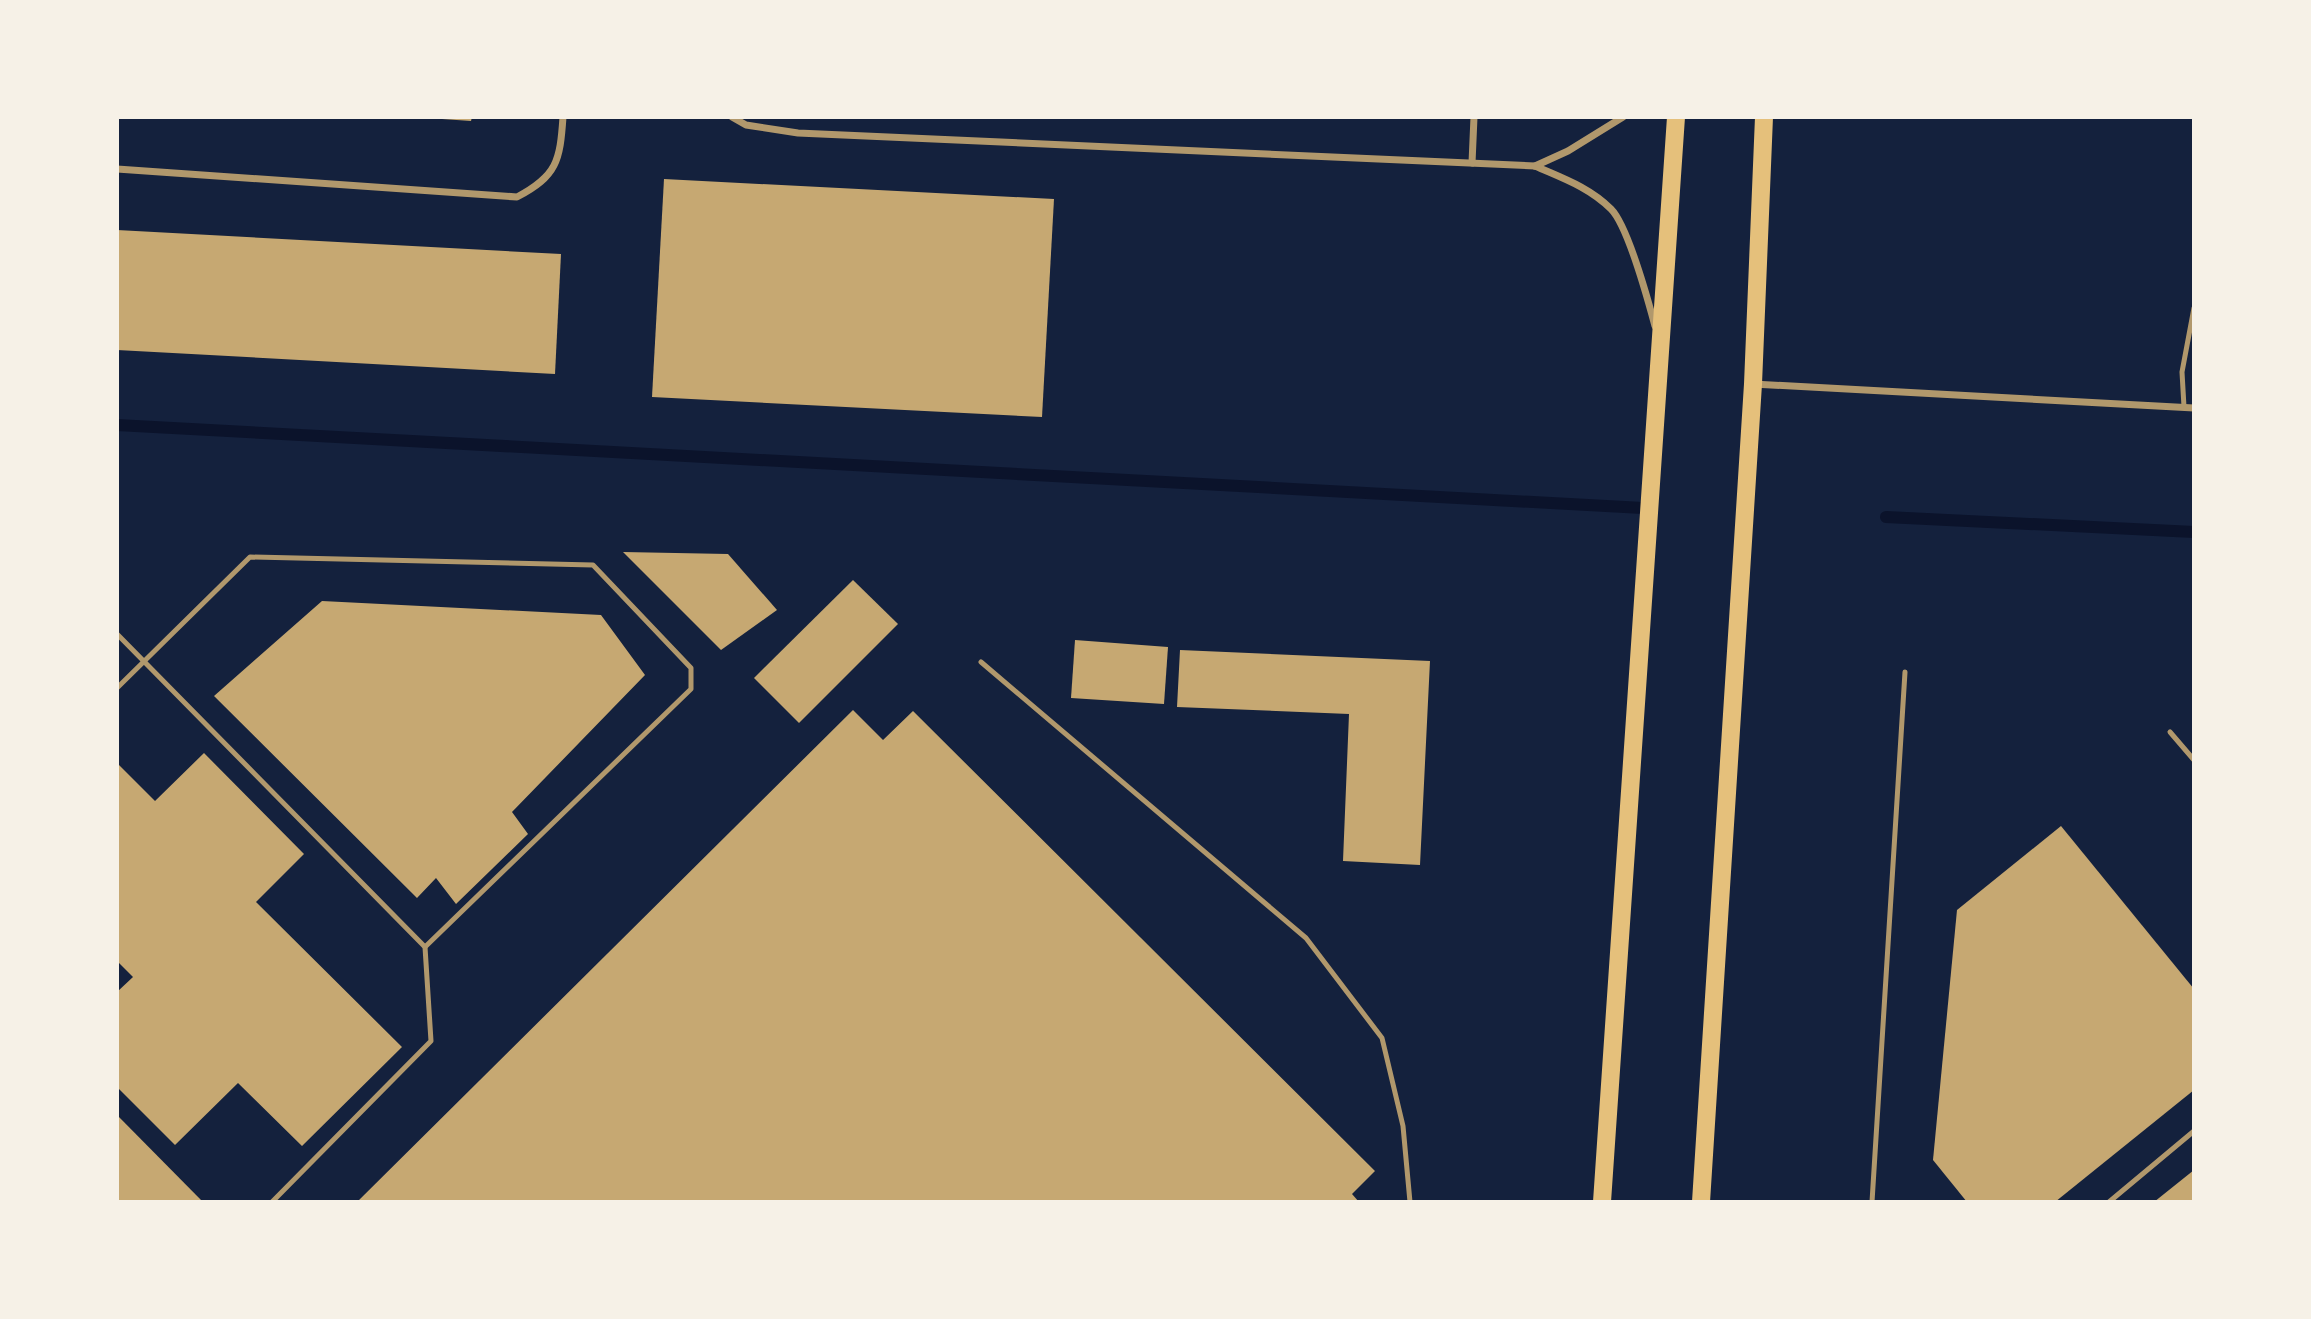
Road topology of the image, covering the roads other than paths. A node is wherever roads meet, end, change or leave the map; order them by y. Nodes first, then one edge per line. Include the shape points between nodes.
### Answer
1 (563, 117) edge
2 (732, 117) edge
3 (1474, 117) edge
4 (1623, 117) edge
5 (1676, 117) edge
6 (1763, 117) edge
7 (1472, 163) junction
8 (1535, 166) junction
9 (117, 169) edge
10 (2194, 308) edge
11 (1662, 350) junction
12 (1753, 384) junction
13 (2184, 407) junction
14 (2194, 408) edge
15 (117, 634) edge
16 (145, 661) junction
17 (981, 662) dead end
18 (1905, 672) dead end
19 (117, 688) edge
20 (2170, 732) dead end
21 (2194, 760) edge
22 (425, 947) junction
23 (2194, 1130) edge
24 (272, 1202) edge
25 (1410, 1202) edge
26 (1602, 1202) edge
27 (1701, 1202) edge
28 (1872, 1202) edge
29 (2109, 1202) edge

1 - 9 street via 561,152 542,184 517,197
2 - 7 street via 746,125 798,133
3 - 7 street
4 - 8 street
5 - 11 main road
6 - 12 main road
7 - 8 street
8 - 11 street via 1583,186 1613,211 1641,273
10 - 13 lane via 2182,372
11 - 26 main road
12 - 13 street
12 - 27 main road
13 - 14 street
15 - 16 lane
16 - 19 lane
16 - 22 lane
16 - 22 lane via 250,558 593,565 691,668 691,689
17 - 25 lane via 1306,938 1382,1038 1403,1126
18 - 28 lane
20 - 21 lane
22 - 24 lane via 431,1041
23 - 29 lane

